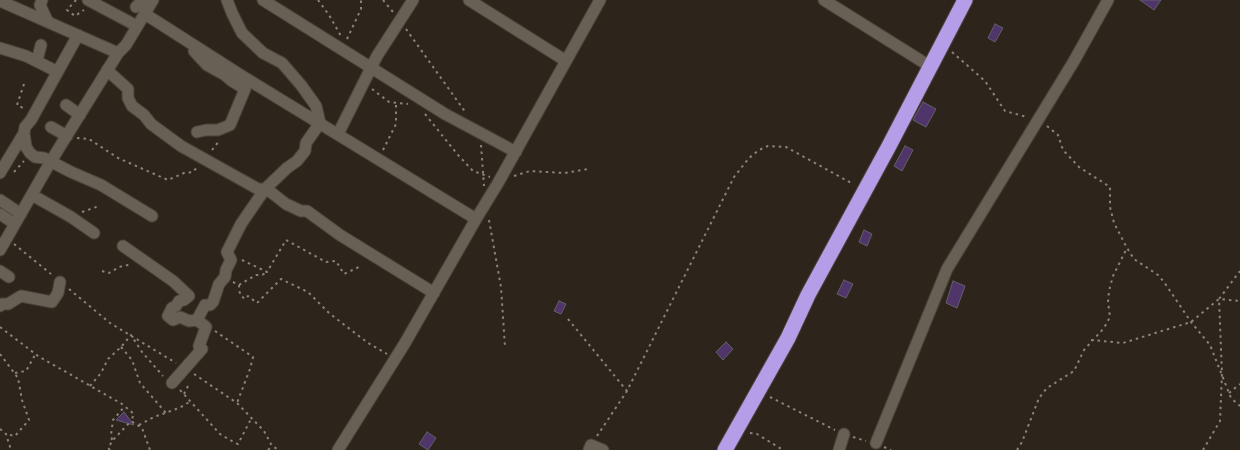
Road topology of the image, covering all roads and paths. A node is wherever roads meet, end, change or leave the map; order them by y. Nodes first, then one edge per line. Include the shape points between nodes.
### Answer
1 (42, 0) edge
2 (76, 0) edge
3 (89, 0) edge
4 (153, 0) edge
5 (227, 0) edge
6 (263, 0) edge
7 (361, 0) edge
8 (383, 0) edge
9 (413, 0) edge
10 (469, 0) edge
11 (600, 0) edge
12 (824, 0) edge
13 (965, 0) edge
14 (1108, 0) edge
15 (0, 1) edge
16 (145, 14) junction
17 (156, 21) junction
18 (401, 21) junction
19 (48, 22) junction
20 (137, 26) junction
21 (78, 35) junction
22 (345, 43) dead end
23 (942, 44) junction
24 (41, 45) dead end
25 (3, 52) edge
26 (118, 52) junction
27 (37, 61) junction
28 (566, 61) junction
29 (931, 66) junction
30 (371, 69) junction
31 (107, 70) junction
32 (56, 71) junction
33 (24, 84) dead end
34 (396, 103) dead end
35 (66, 105) dead end
36 (33, 113) junction
37 (80, 115) junction
38 (469, 117) dead end
39 (1038, 120) junction
40 (320, 123) junction
41 (230, 126) junction
42 (51, 127) dead end
43 (24, 132) junction
44 (197, 132) dead end
45 (480, 133) junction
46 (338, 134) junction
47 (67, 136) junction
48 (516, 152) junction
49 (34, 156) junction
50 (207, 159) junction
51 (379, 159) junction
52 (51, 161) junction
53 (0, 173) edge
54 (265, 189) junction
55 (864, 190) junction
56 (32, 195) junction
57 (0, 200) edge
58 (486, 203) junction
59 (100, 206) dead end
60 (0, 214) edge
61 (152, 216) dead end
62 (71, 217) junction
63 (18, 219) junction
64 (476, 219) junction
65 (94, 233) dead end
66 (6, 239) junction
67 (123, 246) dead end
68 (1127, 248) junction
69 (0, 250) edge
70 (227, 252) junction
71 (143, 259) junction
72 (359, 267) dead end
73 (102, 271) dead end
74 (1240, 271) edge
75 (268, 272) junction
76 (225, 277) junction
77 (60, 282) junction
78 (239, 285) junction
79 (434, 293) junction
80 (1219, 299) junction
81 (1240, 301) edge
82 (0, 306) edge
83 (568, 319) dead end
84 (1191, 322) junction
85 (201, 324) junction
86 (0, 326) edge
87 (131, 335) junction
88 (1091, 340) junction
89 (504, 347) dead end
90 (121, 348) junction
91 (0, 354) edge
92 (36, 354) junction
93 (395, 359) junction
94 (185, 368) junction
95 (14, 373) junction
96 (1222, 374) junction
97 (172, 383) junction
98 (1240, 384) edge
99 (90, 386) junction
100 (188, 386) dead end
101 (627, 391) junction
102 (759, 391) junction
103 (1229, 393) junction
104 (184, 394) junction
105 (191, 401) junction
106 (237, 403) junction
107 (125, 406) junction
108 (1240, 406) edge
109 (166, 414) junction
110 (251, 418) junction
111 (132, 421) junction
112 (139, 426) junction
113 (0, 429) edge
114 (736, 431) junction
115 (6, 434) junction
116 (844, 434) junction
117 (113, 440) junction
118 (876, 444) junction
119 (272, 446) junction
120 (590, 447) edge
121 (11, 450) edge
122 (110, 450) edge
123 (150, 450) edge
124 (268, 450) edge
125 (279, 450) edge
126 (338, 450) edge
127 (603, 450) edge
128 (725, 450) edge
129 (783, 450) edge
130 (839, 450) edge
131 (891, 450) edge
132 (1017, 450) edge
133 (1202, 450) edge

1 - 19 street via 40,5
2 - 3 path via 67,10 75,16 85,10
3 - 20 street via 120,21
4 - 16 street
5 - 40 street via 242,33 264,53 282,63 316,106
6 - 30 street
7 - 22 path via 361,9
8 - 18 path
9 - 18 street
10 - 28 street
11 - 28 street
12 - 29 street
13 - 23 highway
14 - 39 street
15 - 19 street
16 - 17 street
16 - 20 street
17 - 40 street
17 - 41 street via 161,29 189,47 207,65 245,89
18 - 30 street via 376,56
18 - 38 path
19 - 21 street
20 - 26 street
21 - 26 street
21 - 32 street
23 - 29 highway
23 - 39 path via 985,81 1006,110
24 - 27 street
25 - 27 street
26 - 31 street
27 - 32 street
28 - 48 street
29 - 55 highway
30 - 45 street
30 - 46 street
31 - 37 street
31 - 50 street via 128,89 132,106 151,124 181,146
32 - 36 street
33 - 36 path via 17,104
34 - 51 path via 396,124
35 - 37 street
36 - 43 street
37 - 47 street
39 - 68 path via 1058,135 1063,150 1080,166 1110,187 1114,222
39 - 118 street via 947,269
40 - 46 street
40 - 54 street via 297,161
41 - 44 street
41 - 50 path
42 - 47 street
43 - 49 street via 26,146
43 - 53 street
45 - 48 street
45 - 58 path
46 - 51 street
47 - 50 path via 89,139 118,158 168,180 193,172
47 - 52 street
48 - 58 street
49 - 52 street
49 - 53 path via 29,162 23,160 10,179
50 - 54 street via 258,189
51 - 64 street
52 - 56 street
52 - 61 street via 101,185
54 - 70 street
54 - 79 street via 286,204 307,211
55 - 101 path via 786,147 768,146 748,158 734,177
55 - 102 highway
56 - 62 street
56 - 63 street
57 - 63 street
58 - 64 street
58 - 89 path via 501,287
59 - 62 path
60 - 63 street
62 - 65 street
63 - 66 street
64 - 79 street
66 - 69 street
66 - 77 path
67 - 71 street
68 - 84 path via 1134,258 1158,275
68 - 88 path via 1109,291 1110,317
70 - 75 path
70 - 76 street via 231,260
71 - 73 path via 108,273
71 - 85 street via 189,296 179,301 168,316 173,320 180,317
72 - 75 path via 344,274 336,261 326,262 286,240
74 - 80 path
75 - 78 path
76 - 78 path
76 - 85 street via 213,302 205,305
77 - 82 street via 52,302 21,296
77 - 87 path via 110,323
78 - 93 path via 240,295 246,299 248,296 257,303 282,279 308,292 368,343
79 - 93 street
80 - 81 path
80 - 84 path
80 - 96 path
83 - 101 path
84 - 88 path via 1123,343
84 - 96 path via 1210,345
85 - 94 street via 199,346 202,349
85 - 106 path via 253,357
86 - 92 path
87 - 90 path
87 - 94 path
87 - 97 path via 142,352
88 - 132 path via 1074,371 1047,388 1040,398
90 - 99 path via 108,359
90 - 109 path via 132,360 140,383
91 - 95 path
92 - 95 path via 26,371
92 - 99 path
93 - 126 street
94 - 97 street
94 - 106 path
95 - 115 path via 29,420 15,436
96 - 103 path
96 - 133 path via 1220,421
97 - 104 path
98 - 103 path
99 - 107 path
100 - 104 path
101 - 120 path
102 - 114 highway
102 - 116 path
103 - 108 path
104 - 105 path
105 - 109 path
105 - 110 path via 220,434 238,444
106 - 110 path
107 - 111 path via 134,414
107 - 117 path via 113,420
109 - 112 path
110 - 119 path via 264,431
111 - 112 path
111 - 117 path
112 - 123 path via 145,433
113 - 115 path
114 - 128 highway
114 - 129 path via 757,434
115 - 121 path
116 - 118 path
116 - 130 street
117 - 122 path
118 - 131 path
119 - 124 path
119 - 125 path
120 - 127 street

